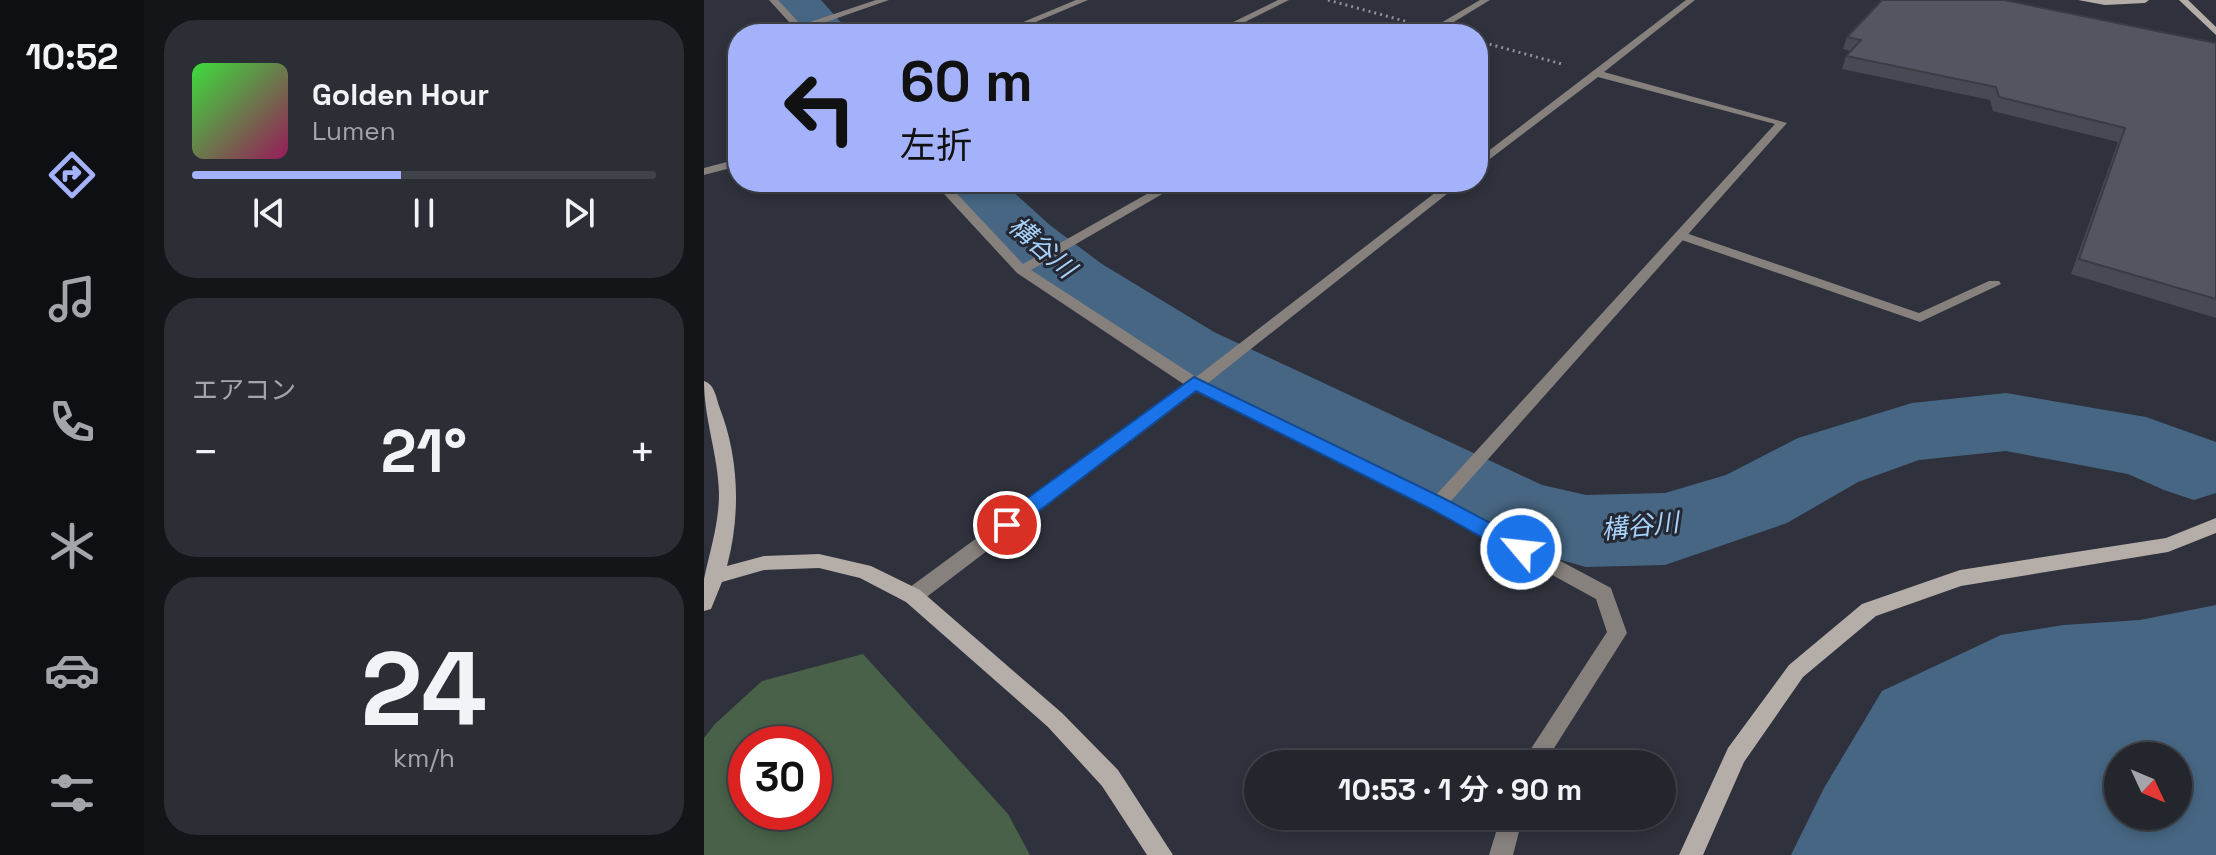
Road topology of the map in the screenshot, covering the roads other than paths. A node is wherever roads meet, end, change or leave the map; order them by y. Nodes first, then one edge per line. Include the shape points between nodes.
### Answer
1 (773, 0) edge
2 (885, 0) edge
3 (1084, 0) edge
4 (1285, 0) edge
5 (1486, 0) edge
6 (1691, 0) edge
7 (2082, 0) edge
8 (2145, 0) edge
9 (2183, 0) edge
10 (799, 24) edge
11 (816, 24) edge
12 (1024, 24) edge
13 (1235, 24) edge
14 (1445, 24) edge
15 (2216, 32) edge
16 (1595, 73) junction
17 (1488, 157) edge
18 (728, 165) edge
19 (704, 172) edge
20 (948, 192) edge
21 (1160, 192) edge
22 (1443, 192) edge
23 (1680, 235) junction
24 (1022, 270) junction
25 (1994, 284) dead end
26 (1202, 379) junction
27 (704, 386) edge
28 (1438, 504) junction
29 (2216, 525) edge
30 (717, 576) junction
31 (913, 596) junction
32 (704, 603) edge
33 (1541, 750) edge
34 (1508, 830) edge
35 (1161, 855) edge
36 (1501, 855) edge
37 (1691, 855) edge

1 - 10 street
2 - 11 street
3 - 12 street
4 - 13 street
5 - 14 street
6 - 16 street
7 - 8 street
9 - 15 street
16 - 17 street
16 - 23 street via 1782,123
18 - 19 street
20 - 24 street
21 - 24 street
22 - 26 street
23 - 25 street via 1920,318
23 - 28 street
24 - 26 street
26 - 28 street
26 - 31 street
27 - 30 street via 728,466 727,530
28 - 33 street via 1604,594 1617,633
29 - 37 street via 2168,545 1960,578 1869,610 1796,671 1736,755
30 - 31 street via 764,563 819,561 864,571
30 - 32 street
31 - 35 street via 1055,720 1110,778
34 - 36 street

